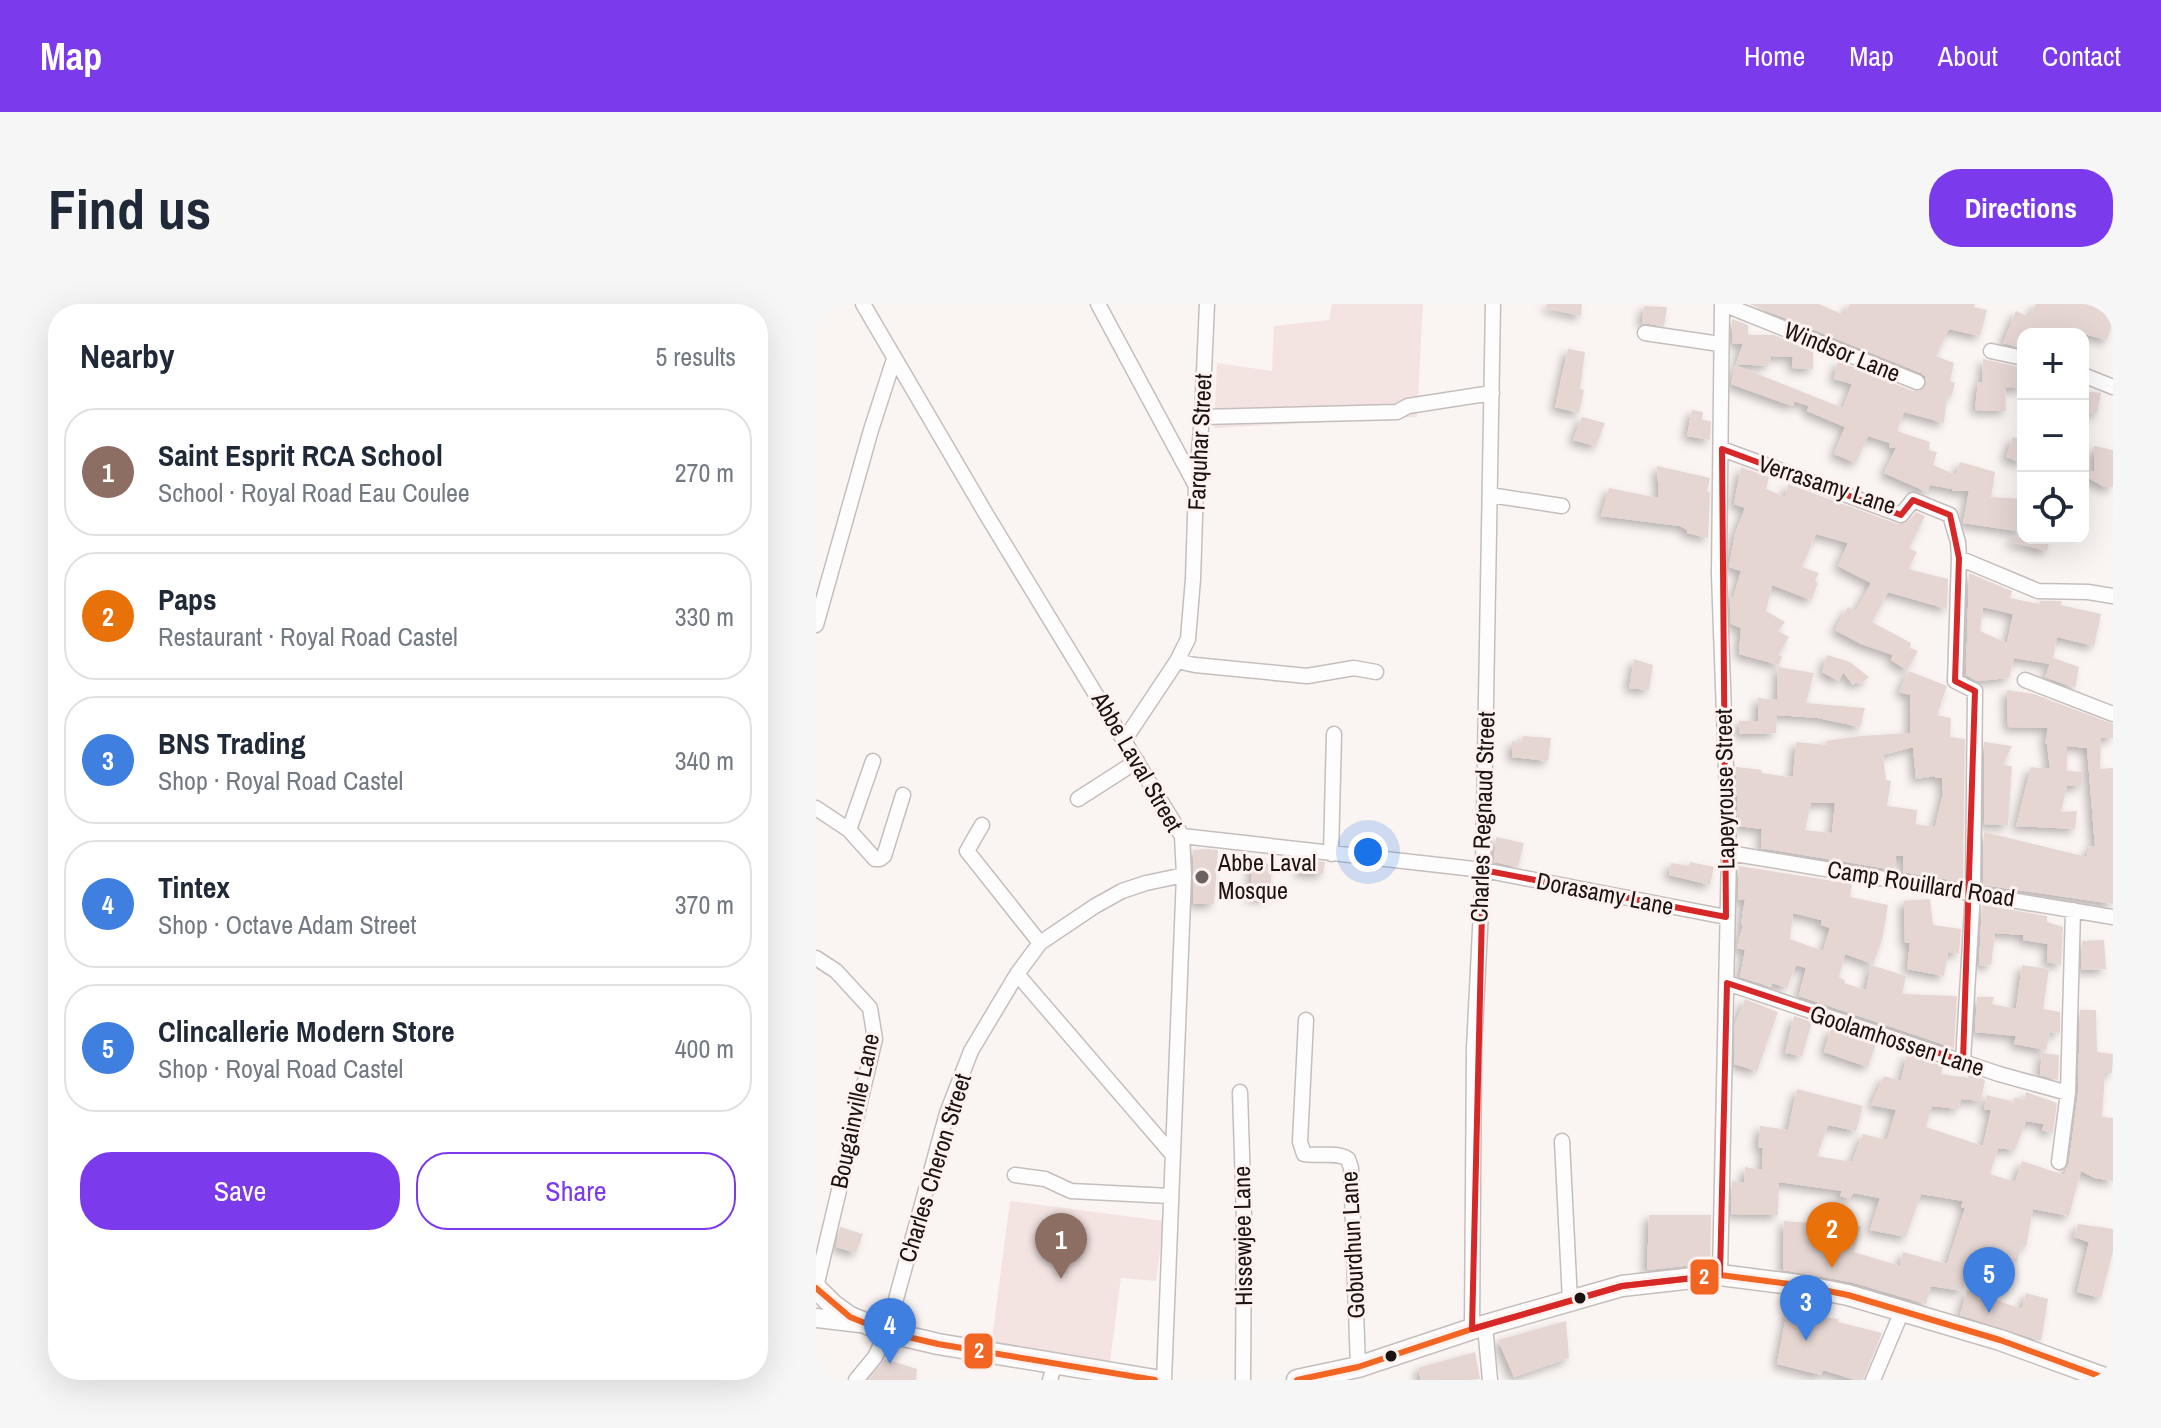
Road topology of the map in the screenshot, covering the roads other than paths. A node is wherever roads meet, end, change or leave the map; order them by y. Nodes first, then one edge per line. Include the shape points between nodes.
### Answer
1 (863, 304) edge
2 (1098, 304) edge
3 (1207, 304) edge
4 (1493, 304) edge
5 (1722, 304) edge
6 (1645, 333) dead end
7 (1720, 344) junction
8 (1991, 351) dead end
9 (2017, 357) edge
10 (894, 359) junction
11 (2089, 377) edge
12 (1917, 382) dead end
13 (2113, 387) edge
14 (1492, 393) junction
15 (1202, 417) junction
16 (1722, 449) junction
17 (1196, 486) junction
18 (1490, 495) junction
19 (1562, 506) dead end
20 (1959, 558) junction
21 (2113, 596) edge
22 (816, 625) edge
23 (1177, 661) junction
24 (1376, 672) dead end
25 (2025, 680) dead end
26 (2113, 714) edge
27 (1334, 734) dead end
28 (1125, 739) junction
29 (873, 761) dead end
30 (1137, 761) junction
31 (903, 795) dead end
32 (1078, 799) dead end
33 (816, 808) edge
34 (982, 825) dead end
35 (849, 830) junction
36 (1182, 836) junction
37 (1729, 853) junction
38 (1331, 854) junction
39 (1483, 870) junction
40 (1184, 875) junction
41 (1973, 892) junction
42 (2073, 910) junction
43 (1726, 917) junction
44 (2113, 917) edge
45 (1040, 943) junction
46 (816, 958) edge
47 (1017, 974) junction
48 (1727, 983) junction
49 (1306, 1020) dead end
50 (1963, 1061) junction
51 (1240, 1092) dead end
52 (2068, 1093) junction
53 (1562, 1141) dead end
54 (1172, 1154) junction
55 (2059, 1162) dead end
56 (1015, 1175) dead end
57 (1170, 1196) junction
58 (1720, 1275) junction
59 (817, 1294) edge
60 (1570, 1301) junction
61 (1902, 1311) junction
62 (816, 1318) edge
63 (863, 1323) junction
64 (1478, 1328) junction
65 (887, 1332) junction
66 (1358, 1367) junction
67 (1053, 1372) edge
68 (2075, 1374) edge
69 (856, 1380) edge
70 (1155, 1380) edge
71 (1164, 1380) edge
72 (1243, 1380) edge
73 (1297, 1380) edge
74 (1490, 1380) edge
75 (1873, 1380) edge
76 (2110, 1380) edge

1 - 10 street, Abbe Laval Street
2 - 17 street
3 - 15 street, Farquhar Street
4 - 14 street, Charles Regnaud Street
5 - 7 street, Lapeyrouse Street
5 - 12 street, Windsor Lane
6 - 7 street
7 - 16 street, Lapeyrouse Street
8 - 9 street
10 - 22 street
10 - 28 street, Abbe Laval Street
11 - 13 street
14 - 15 street via 1397,412
14 - 18 street, Charles Regnaud Street
15 - 17 street, Farquhar Street
16 - 20 street, Verrasamy Lane via 1901,515 1913,500 1950,515
16 - 37 street, Lapeyrouse Street via 1719,575
17 - 23 street, Farquhar Street via 1188,639
18 - 19 street
18 - 39 street, Charles Regnaud Street
20 - 21 street via 2038,591
20 - 41 street, Verrasamy Lane via 1955,681 1975,691
23 - 24 street via 1278,675 1354,668
23 - 28 street, Farquhar Street
25 - 26 street
27 - 38 street
28 - 30 street, Abbe Laval Street
29 - 35 street
30 - 32 street
30 - 36 street, Abbe Laval Street
31 - 35 street via 880,859
33 - 35 street
34 - 45 street via 967,851
36 - 38 street, Dorasamy Lane
36 - 40 street, Abbe Laval Street
37 - 41 street, Camp Rouillard Road
37 - 43 street, Lapeyrouse Street
38 - 39 street, Dorasamy Lane
39 - 43 street, Dorasamy Lane
39 - 64 street, Charles Regnaud Street via 1474,1049
40 - 45 street, Charles Cheron Street via 1122,891
40 - 54 street, Abbe Laval Street
41 - 42 street, Camp Rouillard Road
41 - 50 street
42 - 44 street, Camp Rouillard Road
42 - 52 street
43 - 48 street, Lapeyrouse Street
45 - 47 street, Charles Cheron Street
46 - 59 street, Bougainville Lane via 836,971 870,1008 875,1039
47 - 54 street
47 - 65 street, Charles Cheron Street via 971,1051 947,1113
48 - 50 street, Goolamhossen Lane
48 - 58 street, Lapeyrouse Street
49 - 66 street, Goburdhun Lane via 1300,1142 1304,1154 1342,1155 1351,1168
50 - 52 street, Goolamhossen Lane
51 - 72 street, Hissewjee Lane
52 - 55 street
53 - 60 street
54 - 57 street, Abbe Laval Street
56 - 57 street via 1045,1179 1071,1191
57 - 71 street, Abbe Laval Street
58 - 60 main road via 1622,1286
58 - 61 main road via 1798,1285
59 - 63 main road
60 - 64 main road
61 - 68 main road via 2000,1340
61 - 75 street
62 - 63 main road
63 - 65 main road
64 - 66 main road
64 - 74 street, Charles Regnaud Street
65 - 67 main road
65 - 69 street, Charles Cheron Street
66 - 73 main road
67 - 70 main road
68 - 76 main road

